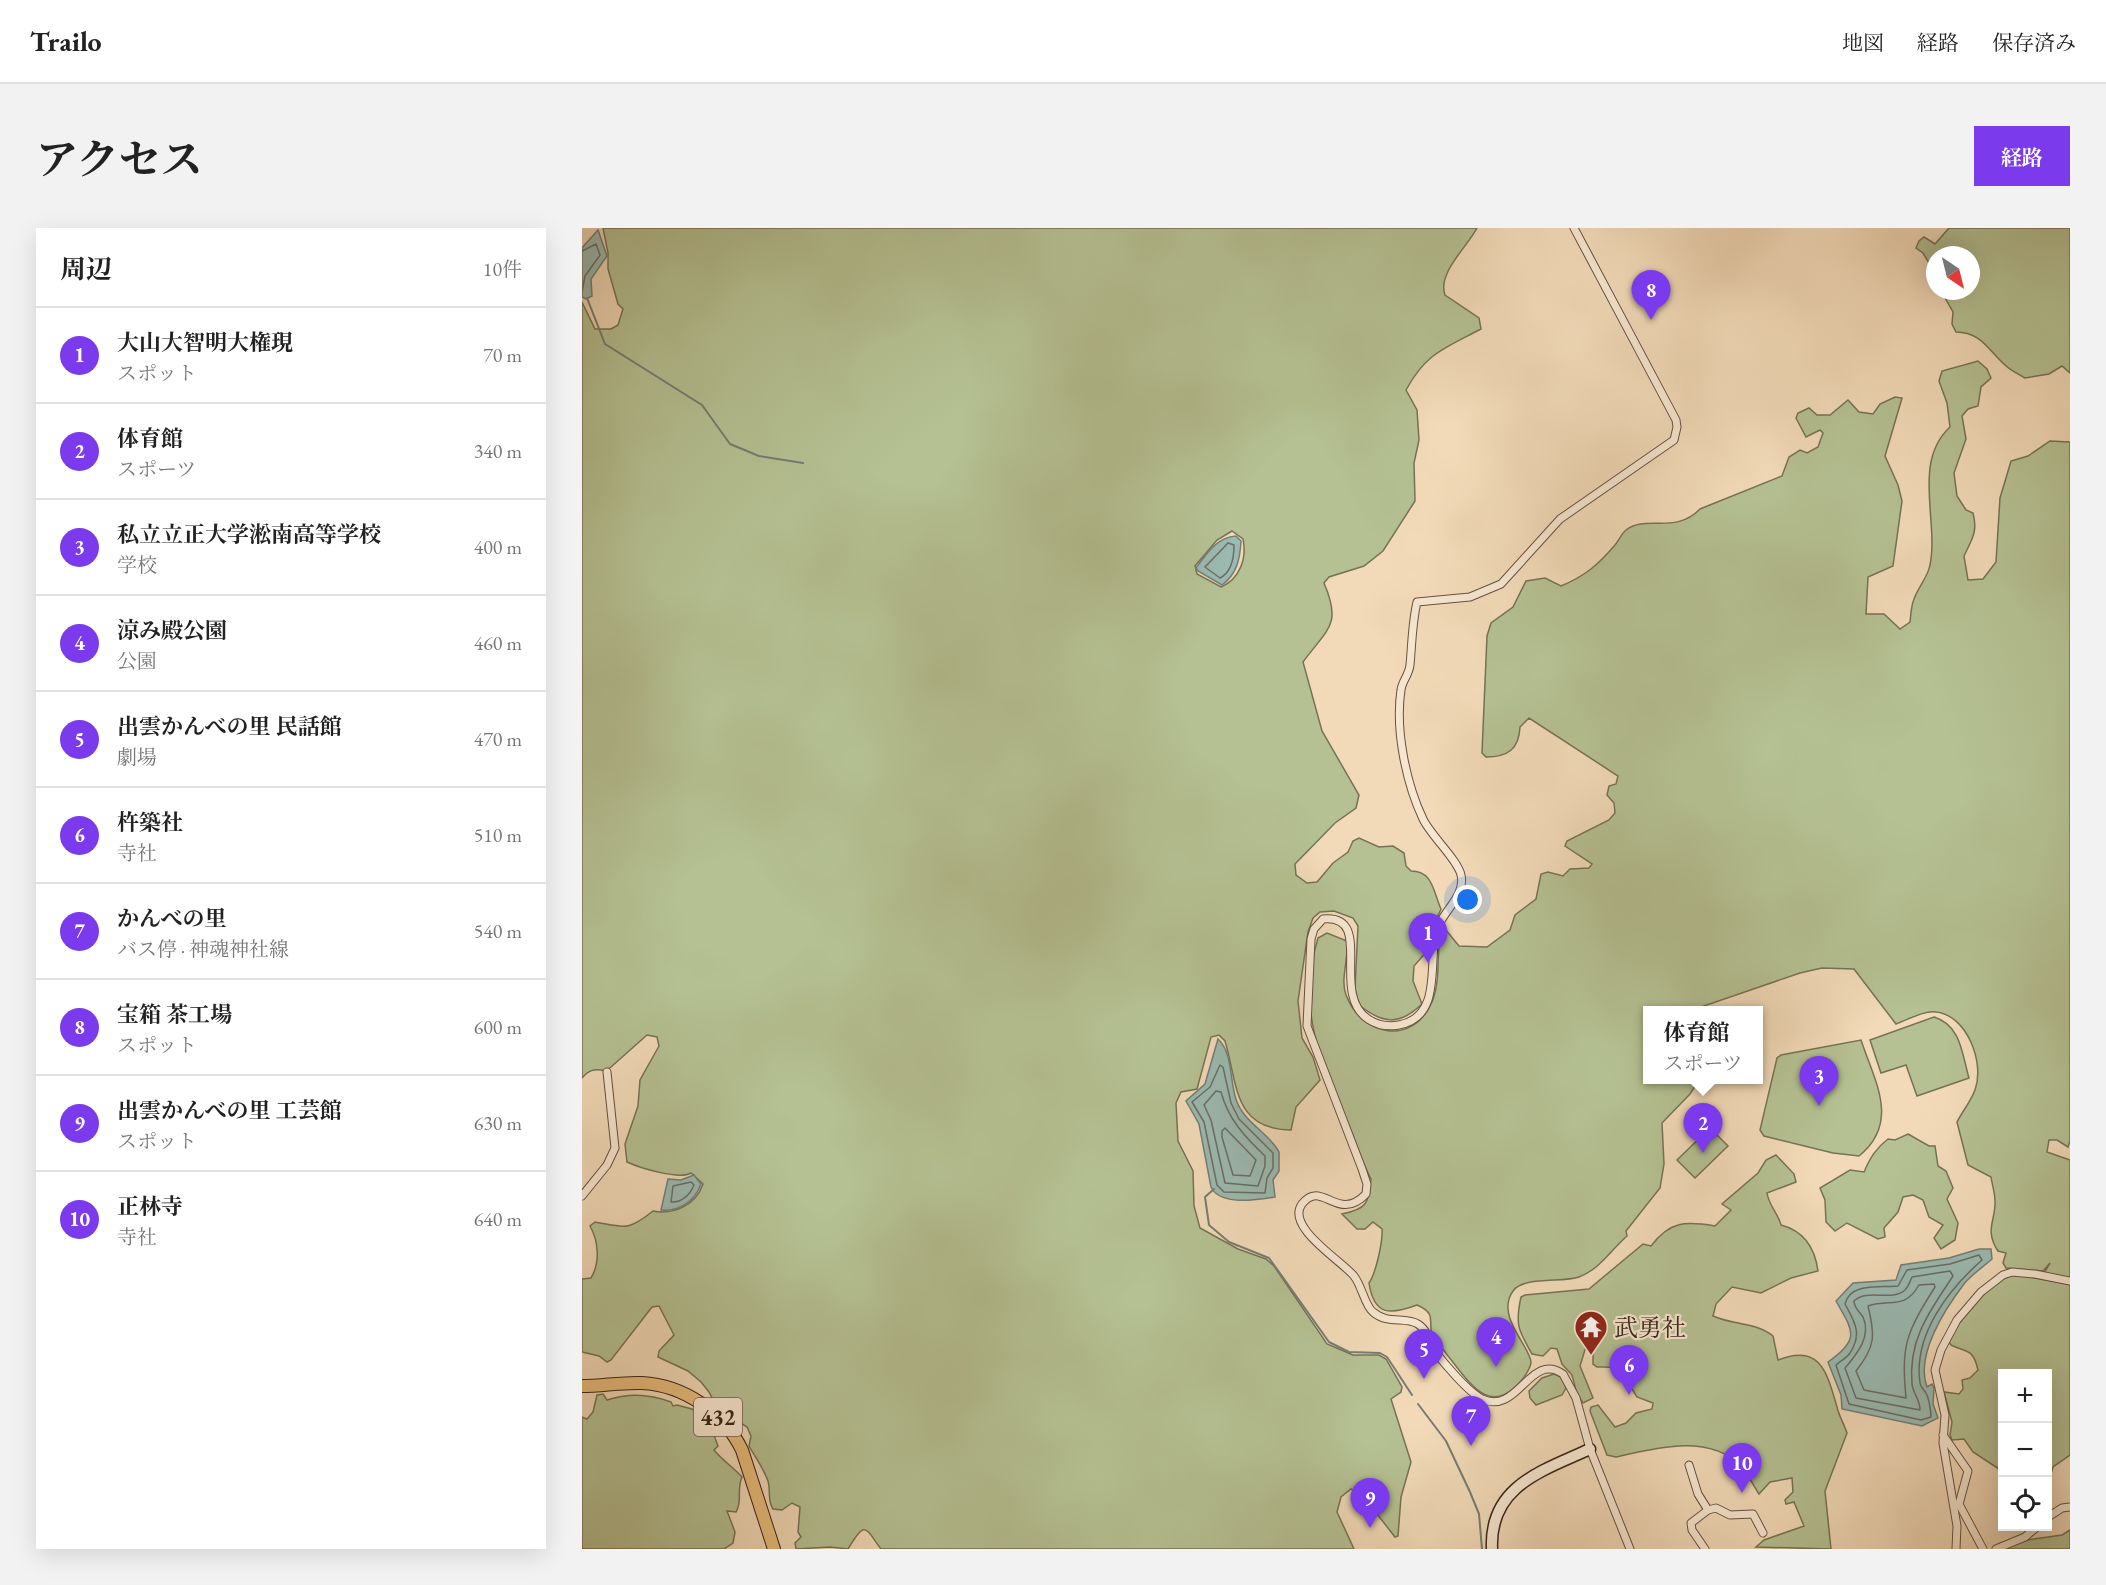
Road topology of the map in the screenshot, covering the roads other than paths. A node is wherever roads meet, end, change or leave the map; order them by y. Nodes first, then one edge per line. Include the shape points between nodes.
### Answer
1 (1574, 228) edge
2 (607, 1072) dead end
3 (582, 1196) edge
4 (2070, 1281) edge
5 (582, 1386) edge
6 (1943, 1435) junction
7 (1590, 1449) junction
8 (1689, 1464) dead end
9 (1957, 1505) junction
10 (2070, 1507) edge
11 (1708, 1509) junction
12 (2052, 1514) edge
13 (2033, 1531) edge
14 (1763, 1533) dead end
15 (774, 1549) edge
16 (1492, 1549) edge
17 (1630, 1549) edge
18 (1705, 1549) edge
19 (1956, 1549) edge
20 (1983, 1549) edge
21 (1996, 1549) edge

1 - 7 street via 1676,420 1677,433 1674,440 1560,519 1501,584 1470,597 1417,602 1408,676 1401,688 1403,754 1423,818 1461,875 1460,891 1436,930 1426,1004 1417,1016 1398,1025 1374,1023 1354,1003 1350,987 1352,937 1345,923 1323,919 1314,929 1307,983 1307,1026 1367,1184 1366,1194 1356,1204 1343,1206 1314,1196 1303,1203 1298,1215 1304,1229 1353,1274 1368,1308 1387,1319 1417,1323 1432,1349 1478,1397 1496,1403 1541,1370 1555,1369 1563,1374 1576,1398
2 - 3 street via 615,1148 607,1165
4 - 6 street via 2012,1272 2003,1275 1981,1292 1957,1320 1935,1370 1945,1415
5 - 15 highway, 432 via 659,1385 677,1390 708,1408 735,1436 742,1450
6 - 9 street
6 - 9 street via 1968,1471
7 - 16 main road via 1512,1491 1495,1518
7 - 17 street
8 - 11 street via 1698,1494
9 - 19 street
9 - 20 street
10 - 12 street
11 - 14 street via 1716,1508 1730,1515 1753,1514
11 - 18 street via 1691,1523
13 - 21 street

